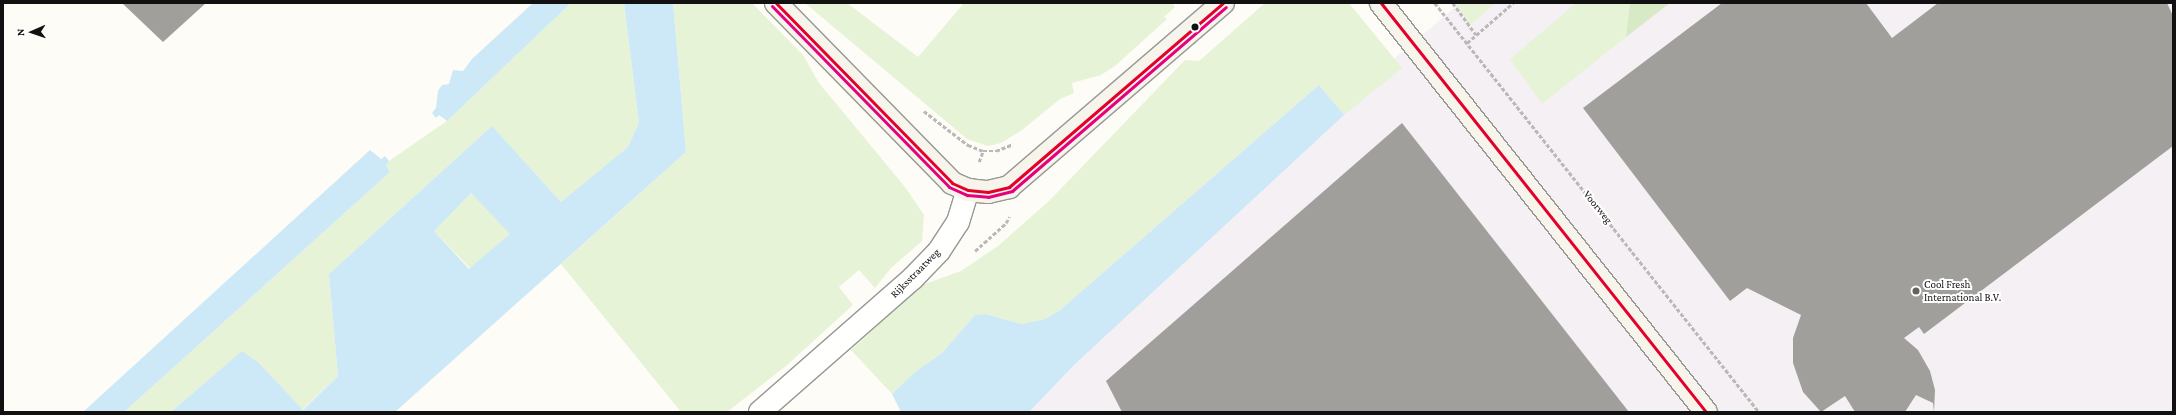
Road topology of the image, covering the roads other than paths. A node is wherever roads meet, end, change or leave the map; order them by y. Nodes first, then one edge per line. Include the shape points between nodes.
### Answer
1 (776, 3) edge
2 (1224, 3) edge
3 (1381, 3) edge
4 (968, 190) junction
5 (760, 412) edge
6 (1706, 412) edge

1 - 4 street via 938,170 952,183
2 - 4 street via 1009,187 988,192
3 - 6 street
4 - 5 street, Rijksstraatweg via 958,222 939,251 913,278

